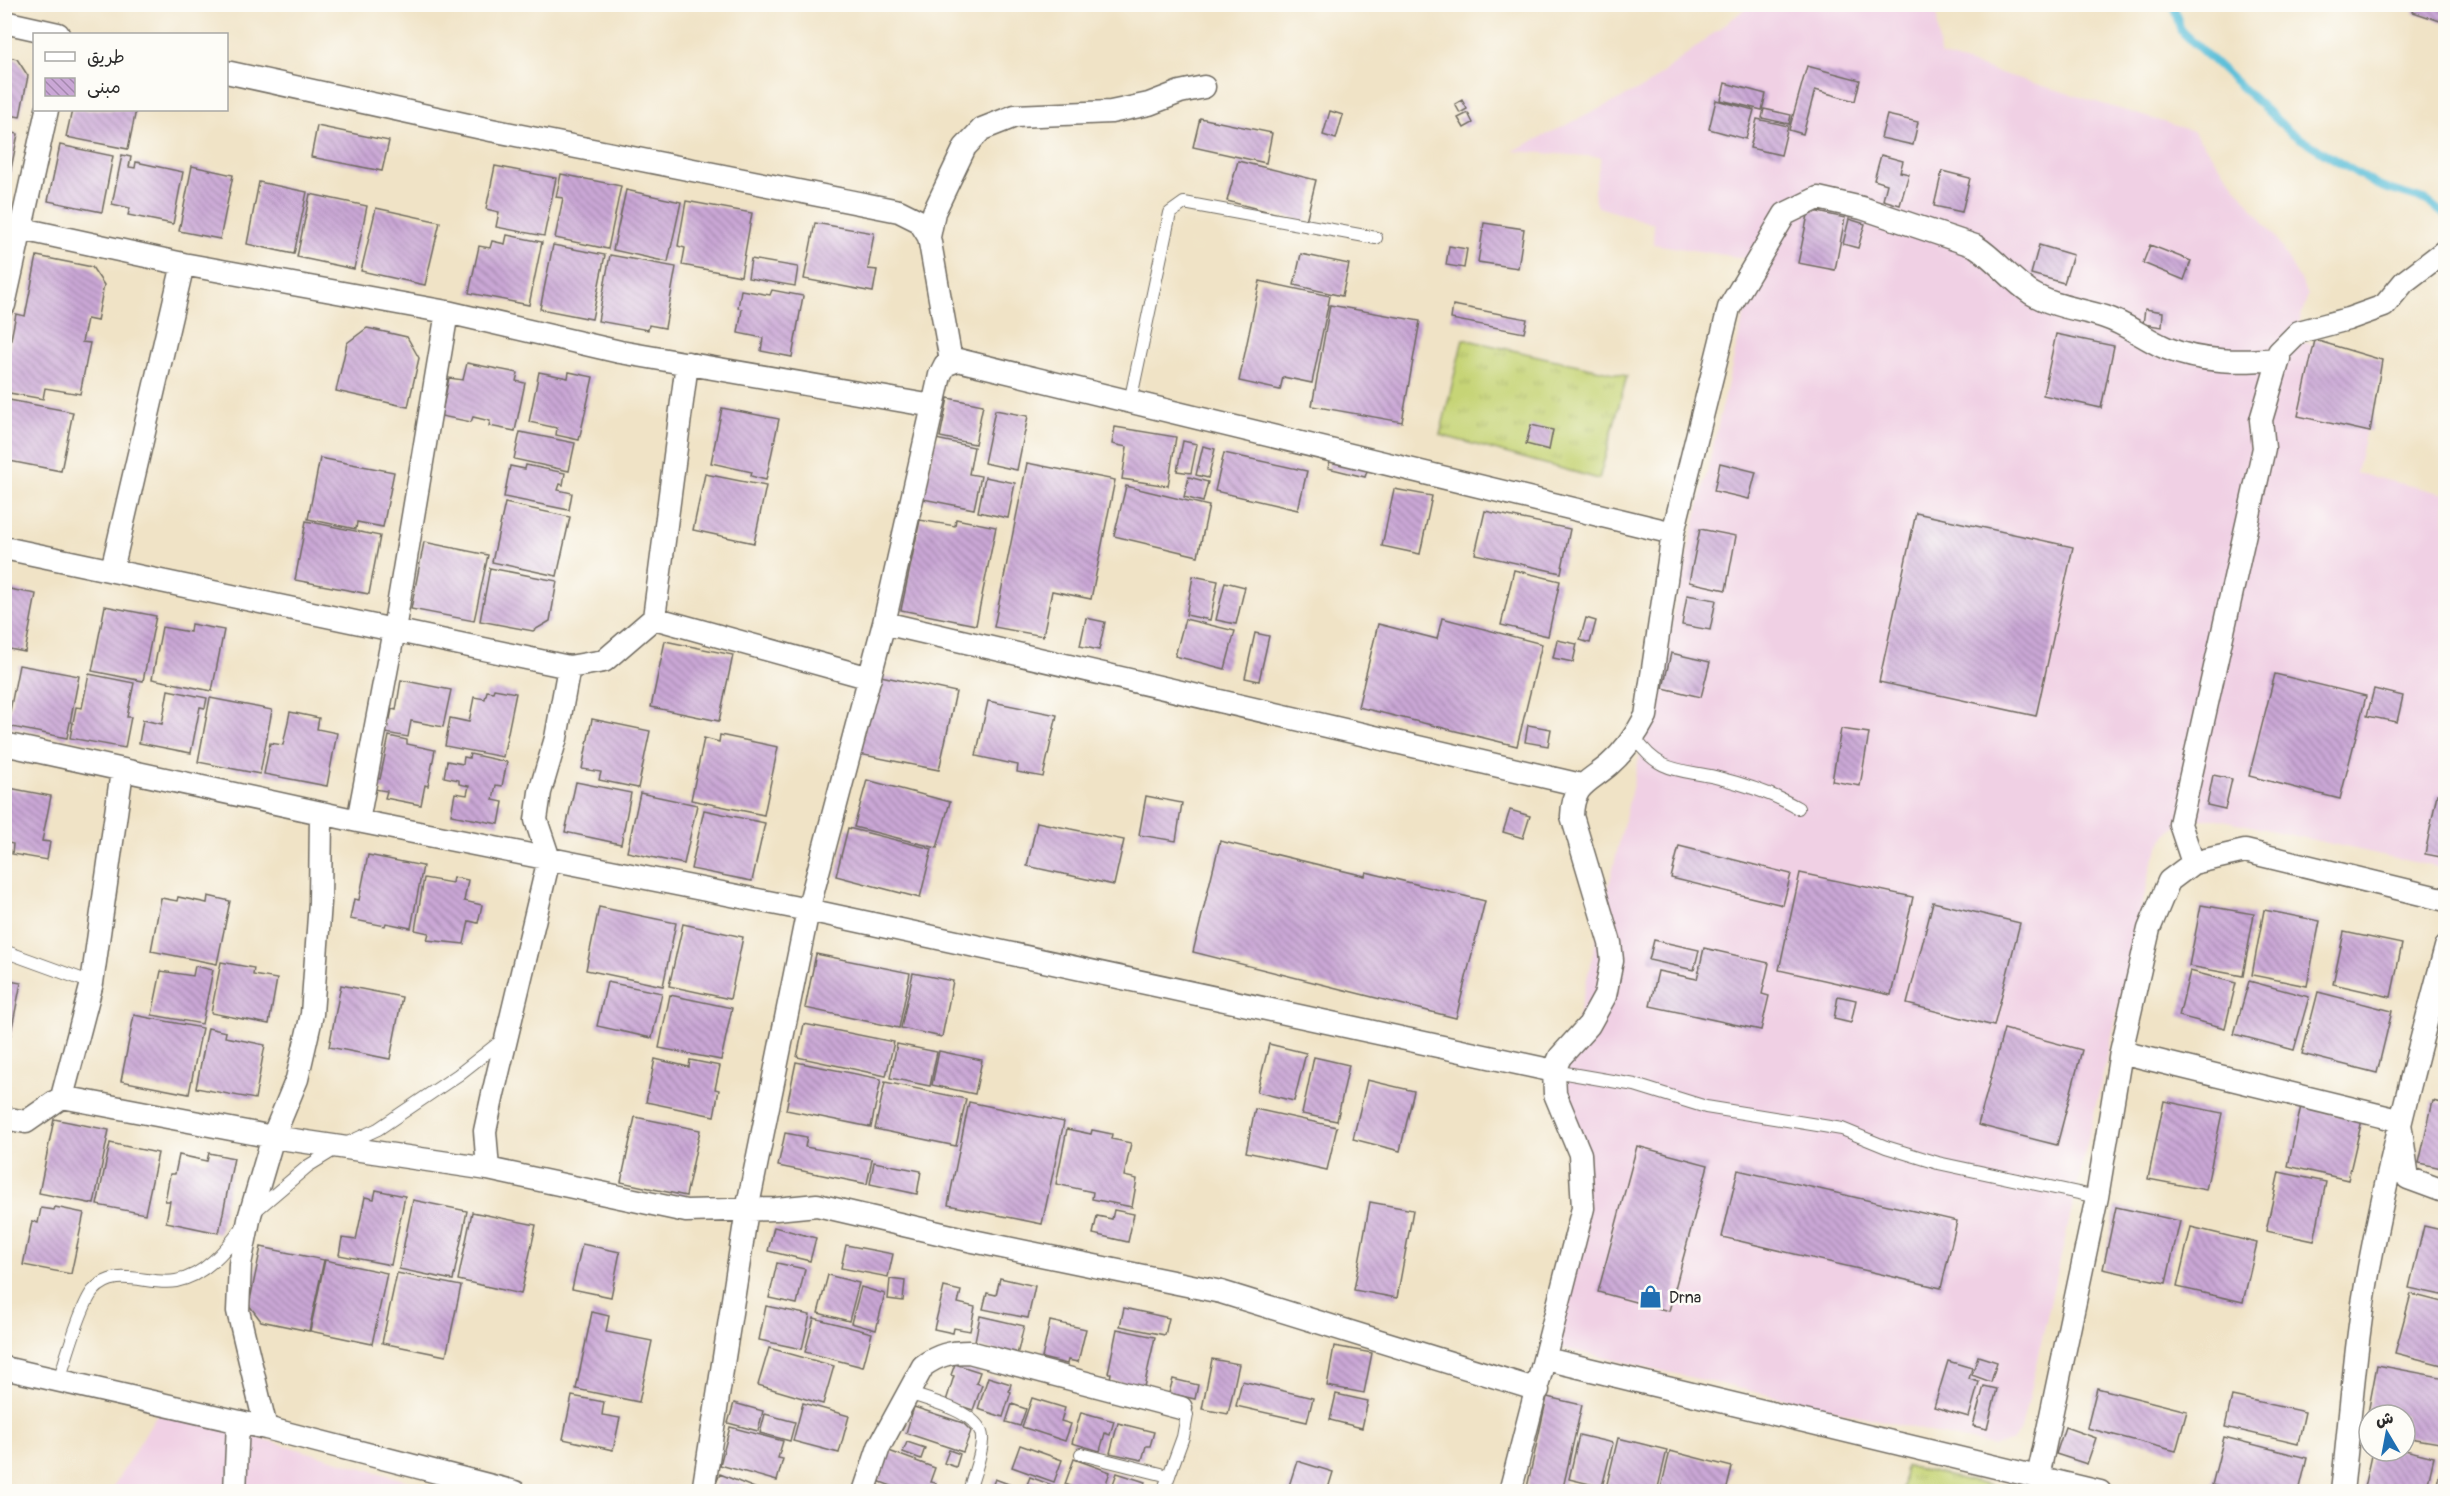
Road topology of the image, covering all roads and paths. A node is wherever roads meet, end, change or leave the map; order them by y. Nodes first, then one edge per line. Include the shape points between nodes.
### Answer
1 (4, 22) edge
2 (54, 33) edge
3 (228, 72) edge
4 (1204, 87) dead end
5 (47, 111) edge
6 (12, 227) edge
7 (929, 237) junction
8 (1376, 238) dead end
9 (2445, 250) edge
10 (183, 264) junction
11 (4, 305) edge
12 (447, 312) junction
13 (2279, 359) junction
14 (951, 361) junction
15 (687, 363) junction
16 (1130, 402) junction
17 (933, 406) junction
18 (1673, 533) junction
19 (4, 548) edge
20 (112, 570) junction
21 (654, 618) junction
22 (884, 623) junction
23 (394, 630) junction
24 (569, 667) junction
25 (870, 678) junction
26 (1635, 738) junction
27 (4, 744) edge
28 (122, 771) junction
29 (1581, 785) junction
30 (1798, 808) dead end
31 (321, 813) junction
32 (358, 821) junction
33 (549, 859) junction
34 (2193, 863) junction
35 (2445, 900) edge
36 (808, 910) junction
37 (2445, 947) edge
38 (4, 951) edge
39 (92, 983) junction
40 (508, 1035) junction
41 (2121, 1052) junction
42 (1554, 1071) junction
43 (62, 1097) junction
44 (4, 1118) edge
45 (2400, 1123) junction
46 (273, 1137) junction
47 (339, 1147) junction
48 (488, 1169) junction
49 (2445, 1192) edge
50 (2097, 1197) junction
51 (747, 1210) junction
52 (250, 1215) junction
53 (1546, 1359) junction
54 (4, 1368) edge
55 (59, 1381) junction
56 (1538, 1390) junction
57 (908, 1393) junction
58 (1181, 1408) joint
59 (238, 1422) junction
60 (266, 1428) junction
61 (1081, 1454) dead end
62 (1169, 1476) junction
63 (2038, 1477) junction
64 (235, 1491) edge
65 (515, 1491) edge
66 (703, 1491) edge
67 (864, 1491) edge
68 (969, 1491) edge
69 (1163, 1491) edge
70 (1510, 1491) edge
71 (2100, 1491) edge
72 (2342, 1491) edge

1 - 2 street
3 - 7 street via 491,130 899,211 919,221
4 - 7 street via 1111,112 1015,116 982,129 965,147 934,212
5 - 6 street
6 - 10 street
6 - 11 street
7 - 14 street
8 - 16 lane via 1184,202 1170,213
9 - 13 street via 2404,282 2384,306 2299,332 2284,345
10 - 12 street
10 - 20 street
12 - 15 street via 620,352
12 - 23 street
13 - 18 street via 2246,362 2168,349 2105,317 2046,301 1975,246 1862,208 1818,198 1785,214 1729,308
13 - 34 street via 2261,420 2264,448 2180,824
14 - 16 street
14 - 17 street via 940,375
15 - 17 street
15 - 21 street
16 - 18 street
17 - 22 street
18 - 26 street via 1646,716
19 - 20 street
20 - 23 street
21 - 24 street via 604,662
21 - 25 street
22 - 25 street
22 - 29 street
23 - 24 street
23 - 32 street
24 - 33 street via 536,820
25 - 36 street
26 - 29 street via 1609,765
26 - 30 lane via 1645,753 1680,772 1716,777
27 - 28 street
28 - 31 street
28 - 39 street
29 - 42 street via 1572,801 1572,816 1612,960 1605,996 1589,1025 1560,1058
31 - 32 street
31 - 46 street via 312,1014 297,1080
32 - 33 street
33 - 36 street
33 - 40 street
34 - 35 street via 2245,851
34 - 41 street via 2169,881 2149,929
36 - 42 street
36 - 51 street
37 - 45 street
38 - 39 lane
39 - 43 street
40 - 47 lane via 415,1105 378,1129
40 - 48 street via 485,1131
41 - 45 street
41 - 50 street
42 - 50 lane via 1635,1085 1706,1107 1842,1129 1938,1163
42 - 53 street via 1555,1094 1580,1154 1583,1208
43 - 44 street via 26,1122
43 - 46 street
45 - 49 street via 2408,1178
45 - 72 street via 2371,1254
46 - 47 street
46 - 52 street
47 - 48 street
47 - 52 lane via 308,1166
48 - 51 street via 686,1211
50 - 63 street
51 - 56 street via 817,1205 1221,1292
51 - 66 street
52 - 55 lane via 228,1248 196,1274 175,1281 109,1279 93,1292
52 - 60 street via 240,1264 238,1311
53 - 56 street
53 - 63 street
54 - 55 street
55 - 59 street
56 - 70 street
57 - 58 street via 923,1366 934,1358 950,1352 969,1352
57 - 67 street via 879,1448
57 - 68 lane via 971,1417 981,1428 982,1440
58 - 62 lane via 1186,1415 1183,1437
59 - 60 street
59 - 64 street
60 - 65 street
61 - 62 lane
62 - 69 lane
63 - 71 street

